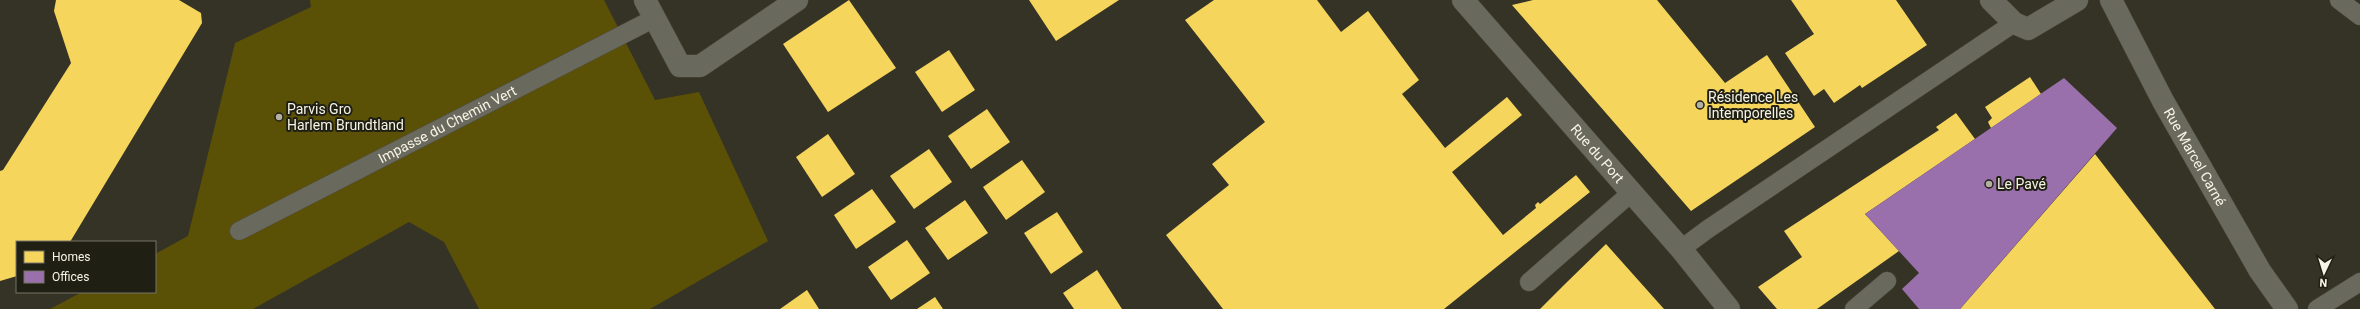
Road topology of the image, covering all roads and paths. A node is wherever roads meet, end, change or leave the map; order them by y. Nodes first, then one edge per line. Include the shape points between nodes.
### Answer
1 (797, 0) edge
2 (1463, 0) edge
3 (1991, 0) edge
4 (2077, 0) edge
5 (2111, 0) edge
6 (2339, 0) edge
7 (650, 9) edge
8 (2360, 16) edge
9 (2014, 23) junction
10 (1631, 193) junction
11 (239, 231) dead end
12 (1681, 249) junction
13 (1887, 281) dead end
14 (1529, 282) dead end
15 (2360, 282) edge
16 (1729, 309) edge
17 (1854, 309) edge
18 (2287, 309) edge
19 (2318, 309) edge

1 - 7 street via 700,66 680,66
2 - 10 street, Rue du Port
3 - 9 street
4 - 9 street via 2028,29
5 - 18 street, Rue Marcel Carné via 2167,108 2260,271
6 - 8 lane
7 - 11 lane, Impasse du Chemin Vert
9 - 12 lane
10 - 12 street, Rue du Port
10 - 14 lane
12 - 16 street, Rue du Port
13 - 17 lane
15 - 19 lane

